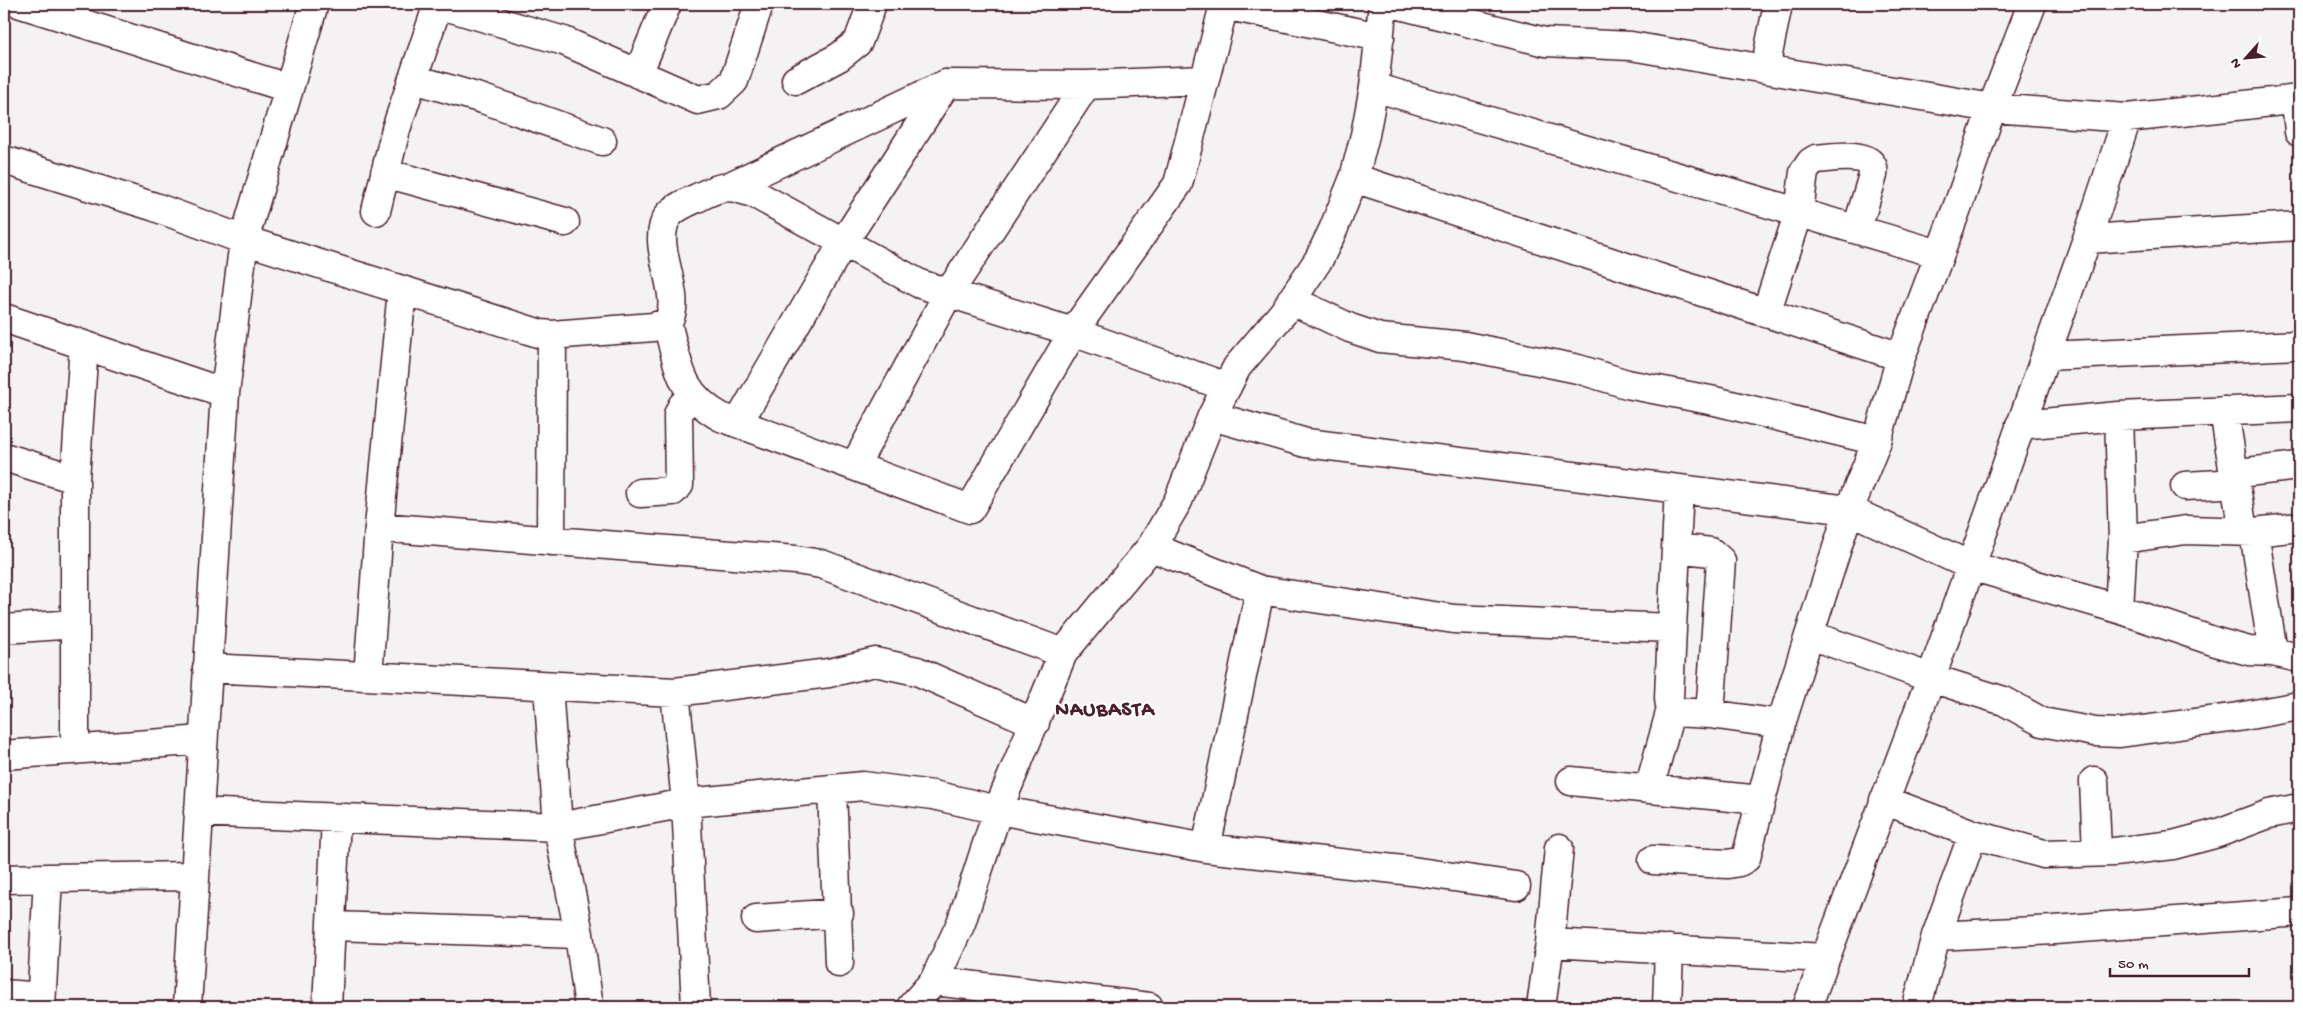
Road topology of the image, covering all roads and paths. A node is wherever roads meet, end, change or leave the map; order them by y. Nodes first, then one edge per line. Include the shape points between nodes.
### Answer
1 (314, 4) edge
2 (438, 4) edge
3 (667, 4) edge
4 (759, 4) edge
5 (872, 4) edge
6 (1222, 4) edge
7 (1383, 4) edge
8 (1396, 4) edge
9 (1778, 4) edge
10 (2032, 4) edge
11 (32, 5) edge
12 (1380, 37) junction
13 (1765, 69) junction
14 (638, 74) junction
15 (414, 79) junction
16 (796, 80) dead end
17 (1204, 80) junction
18 (946, 84) junction
19 (1086, 85) junction
20 (1374, 87) junction
21 (288, 88) junction
22 (2298, 99) edge
23 (1992, 108) junction
24 (2127, 118) junction
25 (2299, 132) edge
26 (602, 141) dead end
27 (4, 160) edge
28 (385, 173) junction
29 (1354, 178) junction
30 (730, 186) junction
31 (376, 211) dead end
32 (1799, 212) junction
33 (565, 222) dead end
34 (2299, 226) edge
35 (1857, 230) junction
36 (2087, 239) junction
37 (244, 240) junction
38 (842, 243) junction
39 (1939, 254) junction
40 (402, 290) junction
41 (948, 294) junction
42 (1291, 300) junction
43 (1766, 313) junction
44 (4, 318) edge
45 (667, 323) junction
46 (1073, 332) junction
47 (552, 335) junction
48 (84, 345) junction
49 (2299, 345) edge
50 (2045, 356) junction
51 (1901, 357) junction
52 (1227, 387) junction
53 (225, 393) junction
54 (692, 395) junction
55 (2299, 408) edge
56 (2224, 411) junction
57 (1212, 416) junction
58 (2119, 416) junction
59 (738, 423) junction
60 (2020, 425) junction
61 (1877, 441) junction
62 (4, 456) edge
63 (855, 465) junction
64 (2299, 466) edge
65 (2235, 477) junction
66 (76, 479) junction
67 (2185, 486) dead end
68 (1679, 489) junction
69 (640, 493) dead end
70 (1849, 510) junction
71 (379, 527) junction
72 (2299, 527) edge
73 (2249, 532) junction
74 (2123, 539) junction
75 (551, 541) junction
76 (1151, 547) junction
77 (1676, 548) junction
78 (1971, 566) junction
79 (1260, 590) junction
80 (2119, 609) junction
81 (75, 624) junction
82 (1672, 628) junction
83 (4, 629) edge
84 (1810, 635) junction
85 (2273, 652) junction
86 (1063, 653) junction
87 (2299, 658) edge
88 (207, 668) junction
89 (368, 676) junction
90 (1931, 678) junction
91 (548, 686) junction
92 (675, 692) junction
93 (2299, 706) edge
94 (1671, 709) junction
95 (1710, 714) junction
96 (1035, 723) junction
97 (1780, 724) junction
98 (203, 740) junction
99 (75, 750) junction
100 (4, 756) edge
101 (1570, 781) dead end
102 (2094, 781) dead end
103 (1649, 789) junction
104 (832, 790) junction
105 (1761, 800) junction
106 (1884, 800) junction
107 (686, 803) junction
108 (2299, 808) edge
109 (998, 810) junction
110 (198, 812) junction
111 (336, 818) junction
112 (558, 827) junction
113 (1973, 834) junction
114 (1206, 848) junction
115 (1558, 848) dead end
116 (2097, 852) junction
117 (1653, 860) dead end
118 (195, 876) junction
119 (48, 878) junction
120 (4, 879) edge
121 (1516, 886) dead end
122 (2299, 912) edge
123 (839, 913) junction
124 (756, 919) dead end
125 (332, 926) junction
126 (579, 934) junction
127 (1936, 936) junction
128 (1550, 944) junction
129 (1669, 949) junction
130 (1825, 958) junction
131 (839, 963) dead end
132 (934, 981) junction
133 (4, 994) edge
134 (41, 1002) edge
135 (1918, 1002) dead end
136 (187, 1007) edge
137 (195, 1007) edge
138 (328, 1007) edge
139 (589, 1007) edge
140 (696, 1007) edge
141 (911, 1007) edge
142 (1149, 1007) edge
143 (1541, 1007) edge
144 (1667, 1007) edge
145 (1807, 1007) edge

1 - 21 street
2 - 14 street via 564,41
2 - 15 street
3 - 14 street
4 - 14 street via 734,80 719,95 698,100
5 - 16 street via 858,42
6 - 12 street
6 - 17 street
7 - 12 street
8 - 13 street via 1545,42 1631,46
9 - 13 street
10 - 23 street
11 - 21 street
12 - 20 street
13 - 23 street
15 - 26 street via 483,99
15 - 28 street via 396,128
17 - 19 street
17 - 46 street via 1178,184
18 - 19 street
18 - 30 street
18 - 38 street
19 - 41 street
20 - 29 street
20 - 32 street
21 - 37 street
22 - 24 street
22 - 25 street
23 - 24 street
23 - 39 street
24 - 36 street
27 - 37 street via 155,207
28 - 31 street
28 - 33 street
29 - 42 street via 1319,259
29 - 43 street
30 - 38 street via 755,194
30 - 45 street via 717,188 675,209 665,223 663,243 673,310
32 - 35 street
32 - 35 street via 1804,172 1811,162 1860,157 1872,163 1874,168
32 - 43 street
34 - 36 street
35 - 39 street
36 - 50 street
37 - 40 street
37 - 53 street
38 - 41 street via 920,284
38 - 59 street
39 - 51 street
40 - 47 street
40 - 71 street
41 - 46 street
41 - 63 street
42 - 52 street via 1237,367
42 - 61 street via 1350,328 1380,338 1465,346 1578,368 1627,384
43 - 51 street
44 - 48 street
45 - 47 street via 653,327
45 - 54 street via 684,381
46 - 52 street
46 - 63 street via 970,509
47 - 75 street
48 - 53 street
48 - 66 street
49 - 50 street
50 - 60 street
51 - 61 street
52 - 57 street
53 - 88 street
54 - 59 street via 703,407
54 - 69 street via 678,415 680,485 673,491
55 - 56 street
56 - 58 street
56 - 65 street
57 - 68 street via 1306,443
57 - 76 street via 1178,501
58 - 60 street
58 - 74 street
59 - 63 street
60 - 78 street
61 - 70 street
62 - 66 street
64 - 65 street via 2254,471
65 - 67 street via 2221,484
65 - 73 street
66 - 81 street
68 - 70 street
68 - 77 street
70 - 78 street
70 - 84 street
71 - 75 street
71 - 89 street
72 - 73 street
73 - 74 street via 2186,530
73 - 85 street
74 - 80 street
75 - 86 street via 821,564
76 - 79 street
76 - 86 street
77 - 82 street
77 - 95 street via 1711,552 1721,561
78 - 80 street
78 - 90 street
79 - 82 street via 1454,619
79 - 114 street
80 - 85 street via 2216,642 2249,651
81 - 83 street
81 - 99 street
82 - 94 street
84 - 90 street
84 - 97 street
85 - 87 street
86 - 96 street
88 - 89 street
88 - 98 street
89 - 91 street
90 - 93 street via 2004,701 2042,722 2095,732 2120,733
90 - 106 street
91 - 92 street
91 - 112 street
92 - 96 street via 828,673 875,662 917,671
92 - 107 street
94 - 95 street via 1678,713
94 - 103 street
95 - 97 street
96 - 109 street
97 - 105 street
98 - 99 street
98 - 110 street
99 - 100 street
101 - 103 street
102 - 116 street
103 - 105 street
104 - 107 street
104 - 109 street via 872,787 933,795
104 - 123 street
105 - 117 street via 1743,861 1728,864
106 - 113 street
106 - 130 street
107 - 112 street
107 - 140 street
108 - 116 street via 2269,814 2173,845
109 - 114 street
109 - 132 street via 961,923
110 - 111 street
110 - 118 street
111 - 112 street
111 - 125 street
112 - 126 street
113 - 116 street via 2044,854
113 - 127 street
114 - 121 street
115 - 128 street
118 - 119 street
118 - 136 street
119 - 120 street
119 - 134 street
122 - 127 street
123 - 124 street
123 - 131 street
125 - 126 street
125 - 138 street
126 - 139 street
127 - 135 street
128 - 129 street
128 - 143 street
129 - 130 street
129 - 144 street
130 - 145 street
132 - 141 street
132 - 142 street
133 - 134 street
136 - 137 street

